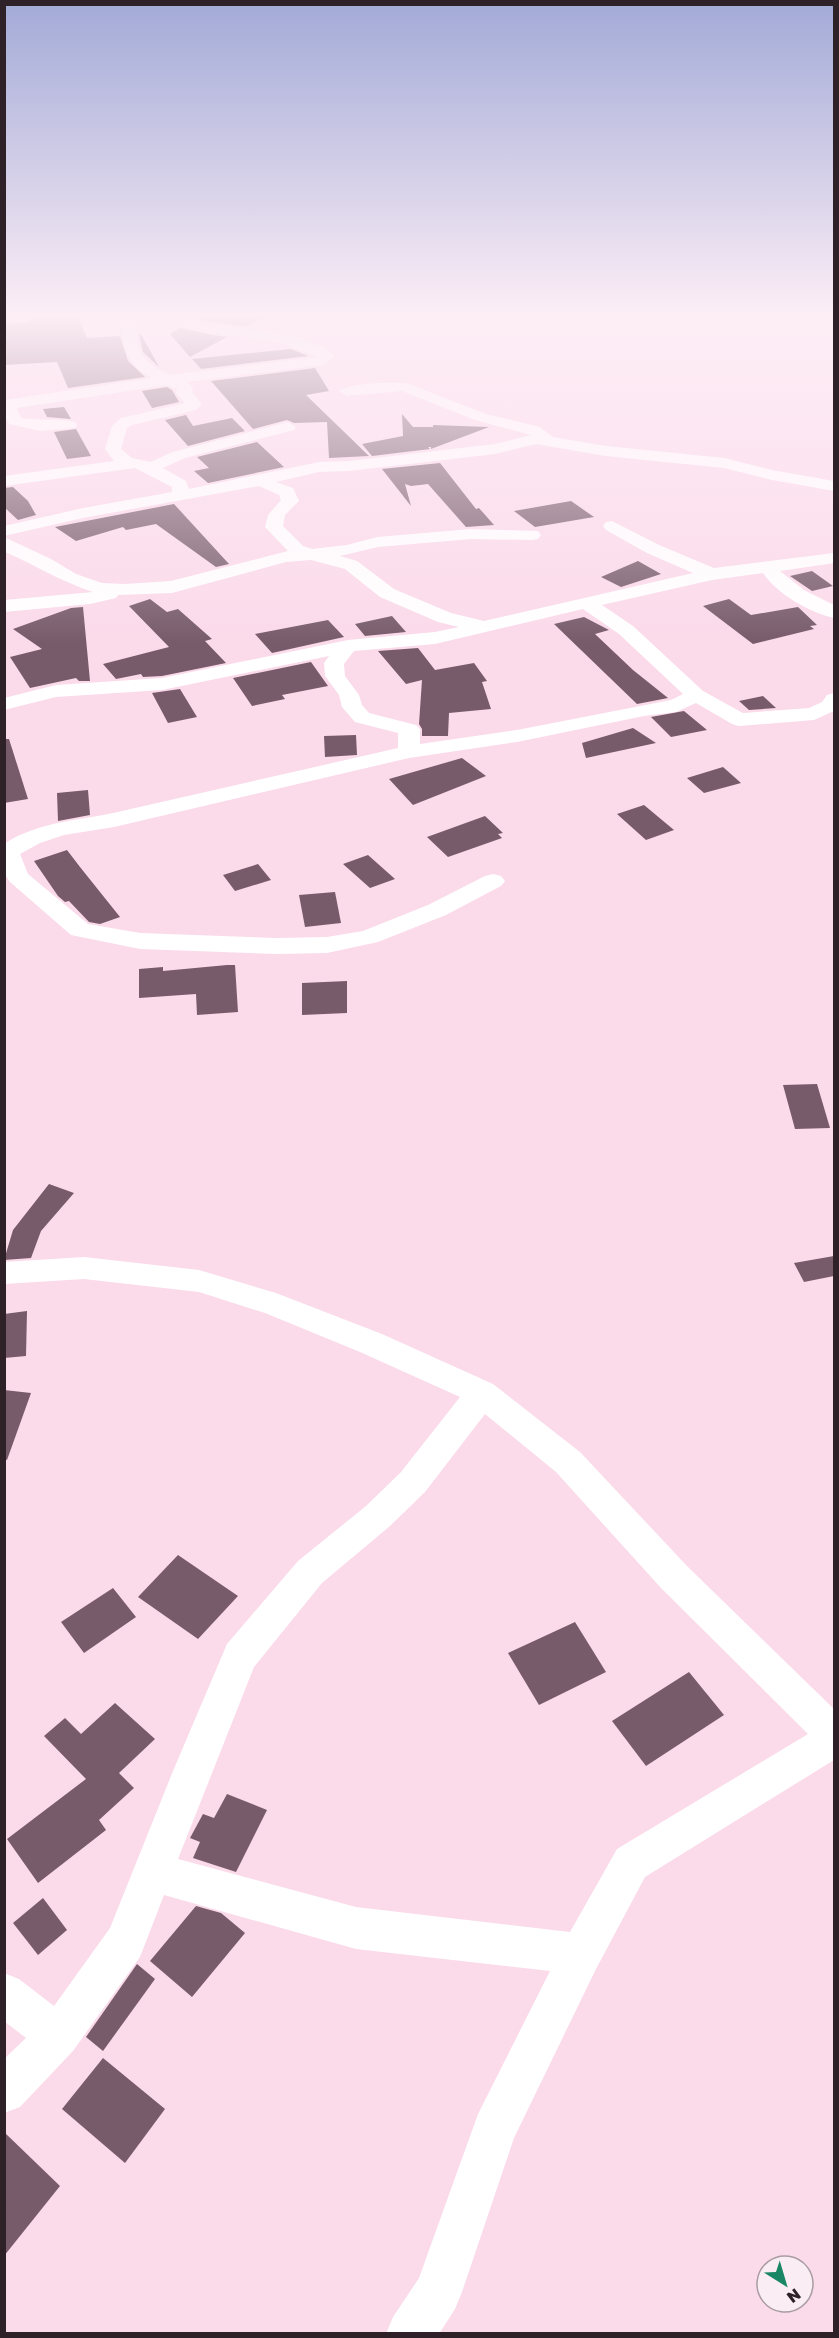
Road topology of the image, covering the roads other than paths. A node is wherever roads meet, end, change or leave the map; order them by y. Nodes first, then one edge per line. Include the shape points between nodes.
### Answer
1 (35, 425) edge
2 (66, 425) edge
3 (121, 425) edge
4 (514, 425) edge
5 (288, 427) dead end
6 (550, 441) junction
7 (122, 464) junction
8 (152, 467) junction
9 (265, 479) junction
10 (4, 481) edge
11 (834, 486) edge
12 (181, 494) junction
13 (612, 526) dead end
14 (4, 531) edge
15 (532, 535) dead end
16 (4, 542) edge
17 (310, 554) junction
18 (834, 558) edge
19 (768, 567) junction
20 (712, 574) junction
21 (125, 590) junction
22 (588, 604) junction
23 (4, 606) edge
24 (834, 612) edge
25 (488, 626) junction
26 (348, 646) junction
27 (696, 695) junction
28 (834, 699) edge
29 (4, 704) edge
30 (409, 752) junction
31 (13, 839) edge
32 (493, 881) dead end
33 (4, 1273) edge
34 (482, 1393) junction
35 (834, 1734) edge
36 (834, 1739) edge
37 (152, 1872) junction
38 (581, 1954) junction
39 (4, 1994) edge
40 (58, 2036) junction
41 (4, 2091) edge
42 (410, 2334) edge

1 - 2 street
3 - 7 street via 113,449 125,460
4 - 6 street via 534,430
5 - 8 street via 179,455
6 - 9 street via 536,439 495,449 319,467
6 - 11 street via 724,463
7 - 8 street via 135,462
7 - 10 street
8 - 12 street via 180,485
9 - 12 street
9 - 17 street via 266,484 287,492 290,501 278,511 274,527 297,550
12 - 14 street
13 - 20 street
15 - 17 street via 471,534 377,542
16 - 21 street via 69,578 100,588
17 - 21 street via 172,587
17 - 25 street via 351,565 387,593 445,618
18 - 19 street
19 - 20 street
19 - 24 street via 772,576
20 - 22 street
21 - 23 street via 90,598
22 - 25 street
22 - 27 street via 626,630
25 - 26 street via 435,638
26 - 29 street via 162,684 56,691
26 - 30 street via 334,663 335,676 349,695 352,707 362,718 409,729
27 - 28 street via 739,720 814,714
27 - 30 street via 676,706
30 - 31 street via 114,820
31 - 32 street via 8,852 18,877 48,905 80,930 140,941 327,945 369,937 437,910
33 - 34 street via 84,1268 199,1281 276,1305
34 - 35 street via 568,1462 674,1577
34 - 37 street via 413,1482 310,1572 240,1656
36 - 38 street via 631,1863
37 - 38 street via 356,1928
37 - 40 street via 125,1942
38 - 42 street via 494,2130 438,2292
39 - 40 street
40 - 41 street

